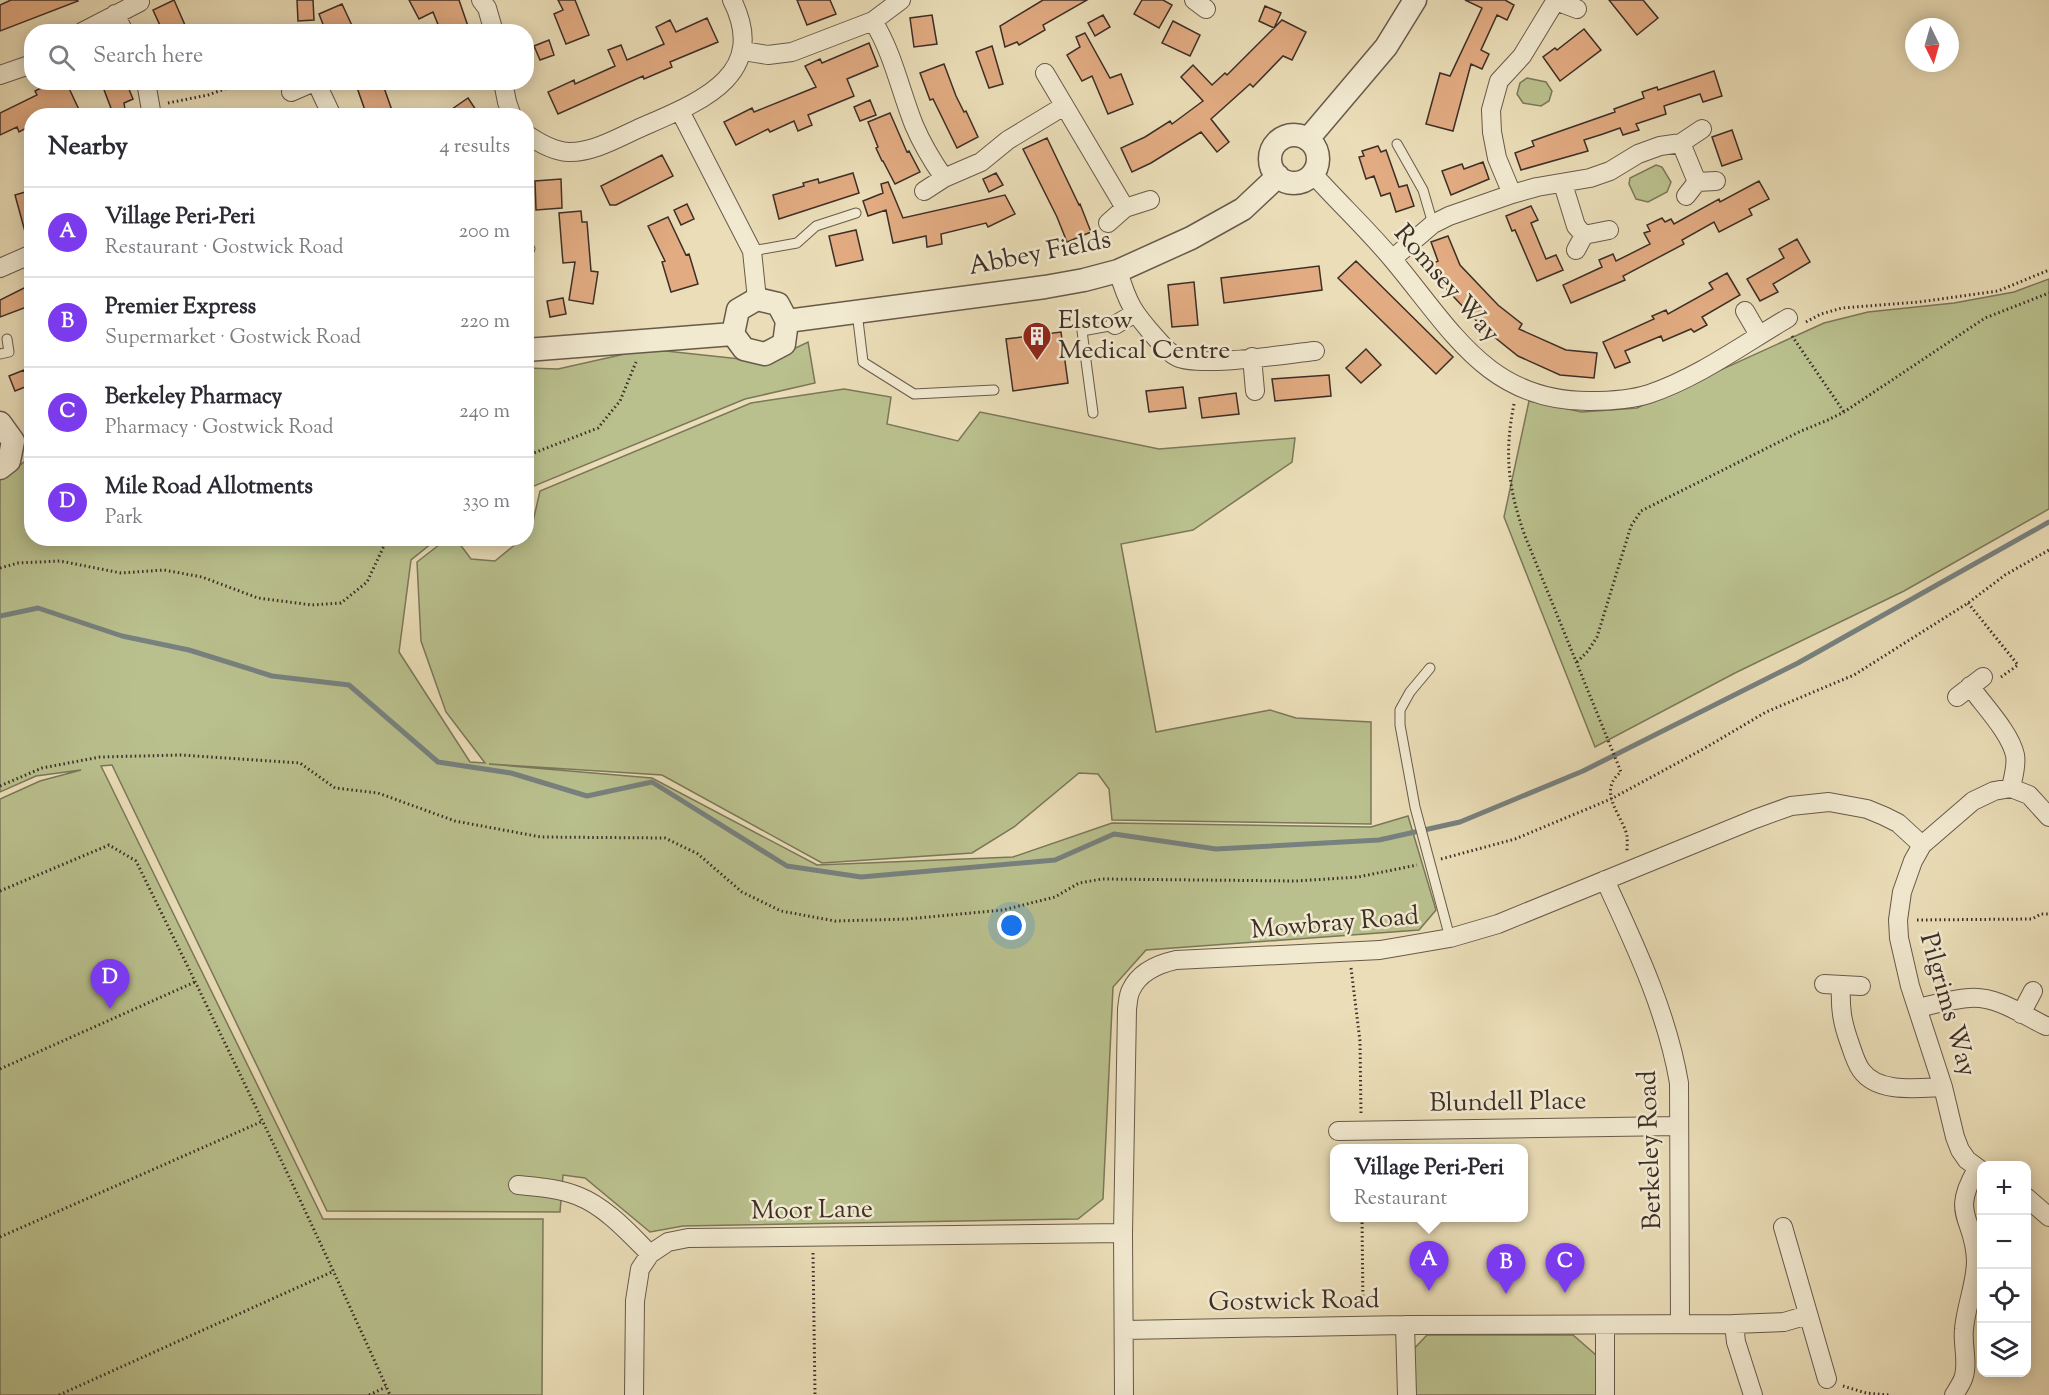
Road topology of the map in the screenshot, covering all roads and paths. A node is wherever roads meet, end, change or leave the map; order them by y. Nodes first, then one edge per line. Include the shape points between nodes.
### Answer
1 (481, 0) edge
2 (732, 0) edge
3 (901, 0) edge
4 (1415, 0) edge
5 (1556, 0) edge
6 (140, 2) dead end
7 (1577, 9) dead end
8 (115, 14) junction
9 (873, 21) junction
10 (97, 24) edge
11 (120, 24) edge
12 (491, 24) edge
13 (742, 51) junction
14 (24, 67) edge
15 (1045, 73) dead end
16 (0, 75) edge
17 (148, 90) edge
18 (227, 90) edge
19 (296, 90) edge
20 (319, 90) edge
21 (505, 90) edge
22 (291, 92) dead end
23 (1064, 106) junction
24 (151, 108) edge
25 (162, 108) edge
26 (328, 108) edge
27 (509, 108) edge
28 (680, 111) junction
29 (1702, 129) dead end
30 (534, 139) edge
31 (1308, 139) junction
32 (1681, 142) junction
33 (1397, 144) dead end
34 (1313, 174) junction
35 (1278, 176) junction
36 (944, 178) junction
37 (1716, 181) dead end
38 (1563, 183) junction
39 (924, 191) dead end
40 (1512, 194) junction
41 (1150, 200) dead end
42 (1125, 208) junction
43 (856, 213) dead end
44 (1108, 223) dead end
45 (1433, 224) junction
46 (1609, 230) dead end
47 (752, 251) junction
48 (24, 258) edge
49 (1392, 259) junction
50 (0, 268) edge
51 (1118, 270) junction
52 (2049, 270) edge
53 (2049, 293) edge
54 (757, 299) junction
55 (1744, 311) dead end
56 (857, 312) junction
57 (1135, 313) junction
58 (787, 321) junction
59 (1794, 324) junction
60 (1115, 325) joint
61 (733, 334) junction
62 (1759, 335) junction
63 (7, 339) dead end
64 (633, 341) junction
65 (534, 350) edge
66 (1315, 351) dead end
67 (0, 354) edge
68 (1252, 357) junction
69 (1517, 387) junction
70 (994, 390) dead end
71 (1255, 391) dead end
72 (1844, 412) junction
73 (1093, 413) dead end
74 (15, 434) edge
75 (534, 453) edge
76 (0, 468) edge
77 (384, 546) edge
78 (2049, 550) edge
79 (0, 568) edge
80 (1968, 603) junction
81 (1576, 662) junction
82 (1430, 668) dead end
83 (1970, 687) joint
84 (0, 786) edge
85 (2011, 788) junction
86 (1611, 799) junction
87 (2049, 817) edge
88 (1922, 845) junction
89 (1431, 862) junction
90 (1626, 871) junction
91 (1605, 880) junction
92 (0, 891) edge
93 (2049, 914) edge
94 (1898, 920) junction
95 (1450, 938) junction
96 (1349, 951) junction
97 (195, 982) junction
98 (1861, 986) dead end
99 (2033, 991) dead end
100 (1918, 1008) junction
101 (2021, 1014) junction
102 (2046, 1026) dead end
103 (0, 1069) edge
104 (1944, 1087) junction
105 (263, 1121) junction
106 (1678, 1126) junction
107 (1361, 1130) junction
108 (1338, 1131) dead end
109 (1977, 1168) edge
110 (1977, 1172) edge
111 (518, 1185) dead end
112 (2031, 1201) edge
113 (2049, 1217) edge
114 (1362, 1222) edge
115 (1783, 1227) dead end
116 (1123, 1233) junction
117 (0, 1237) edge
118 (812, 1237) junction
119 (651, 1254) junction
120 (334, 1271) junction
121 (1808, 1315) junction
122 (1680, 1323) junction
123 (1734, 1324) junction
124 (1405, 1325) junction
125 (1605, 1325) junction
126 (1364, 1326) junction
127 (1124, 1330) junction
128 (1827, 1379) joint
129 (386, 1387) junction
130 (59, 1395) edge
131 (369, 1395) edge
132 (390, 1395) edge
133 (634, 1395) edge
134 (815, 1395) edge
135 (1124, 1395) edge
136 (1407, 1395) edge
137 (1605, 1395) edge
138 (1753, 1395) edge
139 (1889, 1395) edge
140 (1954, 1395) edge

1 - 12 street
2 - 13 street via 742,28
3 - 9 street
4 - 31 street via 1386,47
5 - 7 street
5 - 40 street via 1522,56 1499,81 1491,110 1497,158
6 - 8 street
8 - 10 street
8 - 11 street
9 - 13 street via 792,52 768,55
9 - 36 street via 884,39 914,126
13 - 28 street via 723,84
14 - 16 street
15 - 23 street
17 - 24 street
18 - 25 path
19 - 22 street
20 - 26 street
21 - 27 street
23 - 36 street via 1008,140 981,162
23 - 42 street
28 - 30 street via 590,149 568,152
28 - 47 street
29 - 32 street
31 - 34 street via 1317,151
31 - 35 street via 1293,135 1273,147 1271,163
32 - 37 street via 1691,189
32 - 38 street via 1638,154 1610,171
33 - 45 lane via 1423,190
34 - 35 street via 1300,182
34 - 49 street, Romsey Way
35 - 51 street, Abbey Fields via 1243,209 1191,238
36 - 39 street
38 - 40 street
38 - 46 street via 1580,243
40 - 45 street
41 - 42 street
42 - 44 street
43 - 47 lane via 816,226 797,243
45 - 49 street
47 - 54 street
48 - 50 street
49 - 69 street, Romsey Way via 1459,343 1489,370
51 - 56 street, Abbey Fields via 1045,287
51 - 57 street
52 - 59 path via 1998,291 1842,308
53 - 72 path via 1985,318
54 - 58 street via 778,304
54 - 61 street via 738,310
55 - 62 street
56 - 58 street, Abbey Fields
56 - 70 lane via 863,362 914,394
57 - 60 street
57 - 68 street via 1176,357 1203,362
58 - 61 street via 784,344 765,354 744,350
59 - 62 street, Romsey Way
59 - 72 path
60 - 73 lane via 1082,331
61 - 64 street
62 - 69 street, Romsey Way via 1677,384 1646,395 1581,401 1554,399
63 - 67 lane via 9,352
64 - 65 street
64 - 75 path via 636,365 620,401 598,428
66 - 68 street
68 - 71 street
69 - 81 path via 1509,427 1513,503
72 - 81 path via 1641,512 1631,526 1597,637
74 - 76 street via 9,461
77 - 79 path via 367,582 341,603 312,605 258,598 202,577 164,570 121,573 60,561
78 - 80 path via 2005,574
80 - 83 path via 2018,665 1993,683
80 - 86 path via 1854,675 1766,712
81 - 86 path via 1620,772 1610,787
82 - 89 lane via 1400,710 1400,725 1415,807
83 - 85 street via 2015,754
84 - 89 path via 42,768 100,757 181,754 300,763 335,788 378,793 455,821 541,837 665,838 698,854 742,892 781,911 835,921 1003,910 1055,897 1079,883 1102,879 1296,881 1358,877
85 - 87 street via 2029,795
85 - 88 street, Pilgrims Way via 1973,801
86 - 89 path via 1515,839
86 - 90 path via 1627,834
88 - 90 street, Mowbray Road via 1898,823 1866,809 1829,802 1791,806
88 - 94 street, Pilgrims Way via 1902,892
89 - 95 lane
90 - 91 street, Mowbray Road
91 - 95 street, Mowbray Road via 1498,924
91 - 106 street, Berkeley Road via 1673,1049 1679,1083
92 - 97 path via 109,844 136,861
93 - 94 path via 2032,919
94 - 100 street, Pilgrims Way via 1905,966
95 - 96 street, Mowbray Road
96 - 107 path via 1360,1041
96 - 116 street, Mowbray Road via 1176,960 1158,964 1142,975 1131,989 1127,1009
97 - 103 path
97 - 105 path
98 - 104 street via 1832,985 1861,1070 1879,1083 1896,1087
99 - 101 street
100 - 101 street via 1971,998 2000,1003
100 - 104 street, Pilgrims Way
101 - 102 street
104 - 109 street, Pilgrims Way via 1960,1150
105 - 117 path
105 - 120 path
106 - 107 street, Blundell Place
106 - 122 street, Berkeley Road
107 - 108 street, Blundell Place
110 - 140 street via 1963,1197 1975,1269 1964,1328 1965,1369
111 - 119 street via 552,1188 579,1196 602,1209
112 - 113 street
114 - 126 path
115 - 121 street
116 - 118 street, Moor Lane
116 - 127 street, Mowbray Road
118 - 119 street, Moor Lane via 688,1238 668,1242
118 - 134 path
119 - 133 street via 640,1269 635,1301
120 - 129 path
120 - 130 path
121 - 123 street, Gostwick Road via 1785,1322
121 - 128 street
122 - 123 street, Gostwick Road
122 - 125 street, Gostwick Road
123 - 138 street
124 - 125 street, Gostwick Road
124 - 126 street, Gostwick Road
124 - 136 street
125 - 137 street
126 - 127 street, Gostwick Road
127 - 135 street, Mowbray Road
128 - 139 path via 1866,1393
129 - 131 path
129 - 132 path

